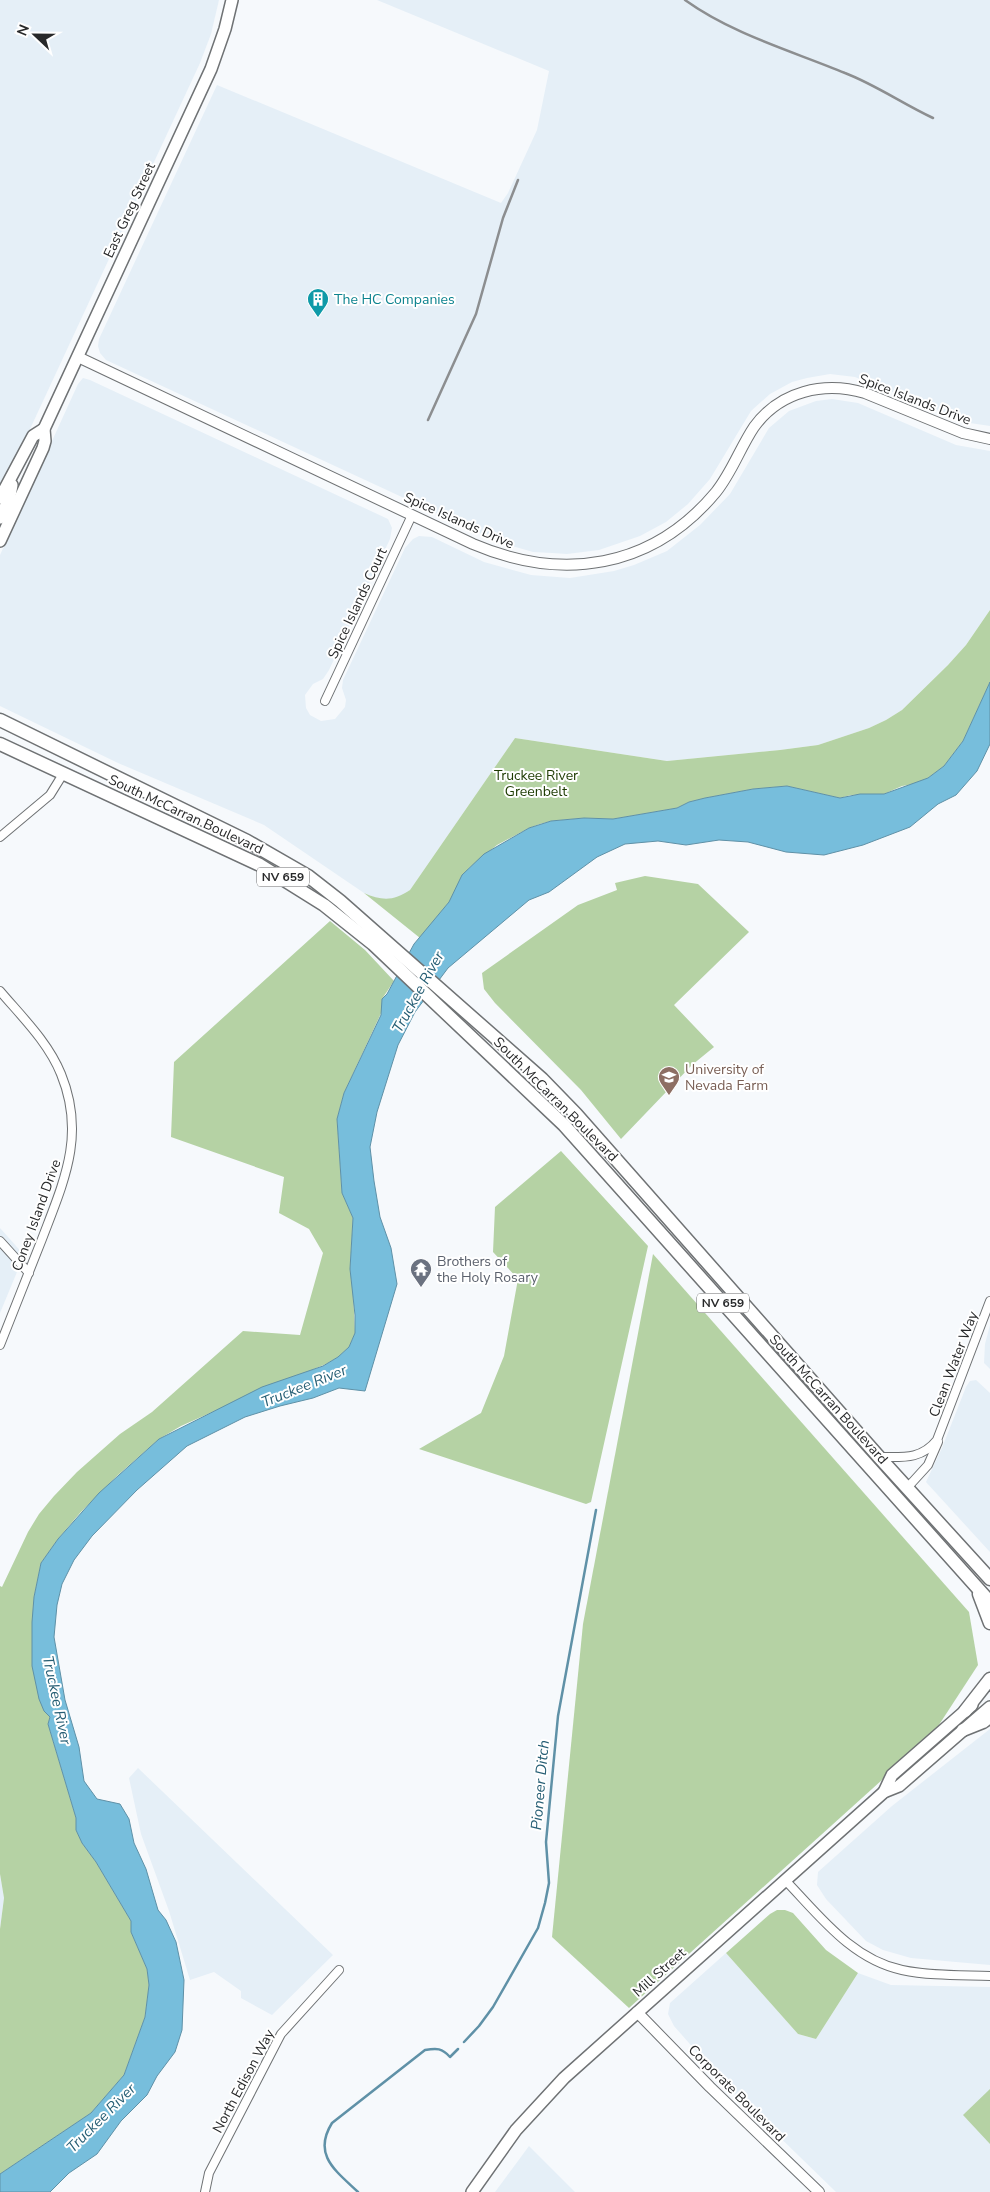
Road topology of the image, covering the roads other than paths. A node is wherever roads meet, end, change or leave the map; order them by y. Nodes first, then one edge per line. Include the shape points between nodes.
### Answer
1 (232, 0) edge
2 (78, 357) junction
3 (44, 429) junction
4 (990, 439) edge
5 (15, 470) junction
6 (0, 498) edge
7 (412, 515) junction
8 (0, 518) edge
9 (0, 540) edge
10 (325, 701) dead end
11 (0, 713) edge
12 (0, 720) edge
13 (0, 744) edge
14 (55, 748) junction
15 (63, 774) junction
16 (0, 837) edge
17 (386, 948) junction
18 (0, 991) edge
19 (451, 1007) junction
20 (615, 1156) junction
21 (603, 1167) junction
22 (0, 1241) edge
23 (29, 1273) junction
24 (990, 1301) edge
25 (0, 1345) edge
26 (939, 1435) junction
27 (880, 1457) junction
28 (907, 1488) junction
29 (990, 1578) edge
30 (975, 1585) junction
31 (990, 1602) edge
32 (990, 1623) edge
33 (990, 1679) edge
34 (990, 1689) edge
35 (990, 1707) edge
36 (965, 1711) junction
37 (990, 1717) edge
38 (964, 1730) junction
39 (884, 1792) junction
40 (785, 1880) junction
41 (340, 1970) dead end
42 (990, 1976) edge
43 (637, 2012) junction
44 (205, 2192) edge
45 (472, 2192) edge
46 (819, 2192) edge

1 - 2 main road, East Greg Street via 211,69
2 - 3 main road, East Greg Street
2 - 7 street, Spice Islands Drive
3 - 5 main road, East Greg Street via 33,436
3 - 9 main road, East Greg Street via 43,448
4 - 7 street, Spice Islands Drive via 963,434 850,388 820,388 790,397 765,415 722,485 685,523 647,547 619,557 575,565 530,563 487,550
5 - 6 main road, East Greg Street
5 - 8 main road via 10,496
7 - 10 street, Spice Islands Court
11 - 14 main road
12 - 14 main road, South McCarran Boulevard / NV 659
13 - 15 main road, South McCarran Boulevard / NV 659
14 - 17 main road, South McCarran Boulevard / NV 659 via 202,818 308,876 340,901
15 - 16 street via 50,795
15 - 17 main road, South McCarran Boulevard / NV 659 via 260,865
17 - 19 main road, South McCarran Boulevard / NV 659
18 - 23 street, Coney Island Drive via 54,1059 72,1108 70,1163
19 - 20 main road, South McCarran Boulevard / NV 659 via 542,1079
19 - 21 main road, South McCarran Boulevard / NV 659
20 - 21 main road
20 - 27 main road, South McCarran Boulevard / NV 659
21 - 30 main road, South McCarran Boulevard / NV 659
22 - 23 street
23 - 25 street, Coney Island Drive
24 - 26 street, Clean Water Way
26 - 27 street, Clean Water Way via 929,1449 919,1455
26 - 28 street, Clean Water Way via 932,1460
27 - 28 main road, South McCarran Boulevard / NV 659
28 - 29 main road, South McCarran Boulevard / NV 659
30 - 31 main road, South McCarran Boulevard / NV 659
30 - 32 main road
33 - 36 main road
34 - 36 main road, Mill Street
35 - 38 main road, Mill Street
36 - 39 main road, Mill Street via 892,1775
37 - 38 main road
38 - 39 main road, Mill Street via 899,1786
39 - 40 main road, Mill Street
40 - 42 street via 840,1937 867,1957 919,1973
40 - 43 main road, Mill Street
41 - 44 street, North Edison Way via 281,2034 209,2173
43 - 45 main road, Mill Street via 542,2100
43 - 46 street, Corporate Boulevard

